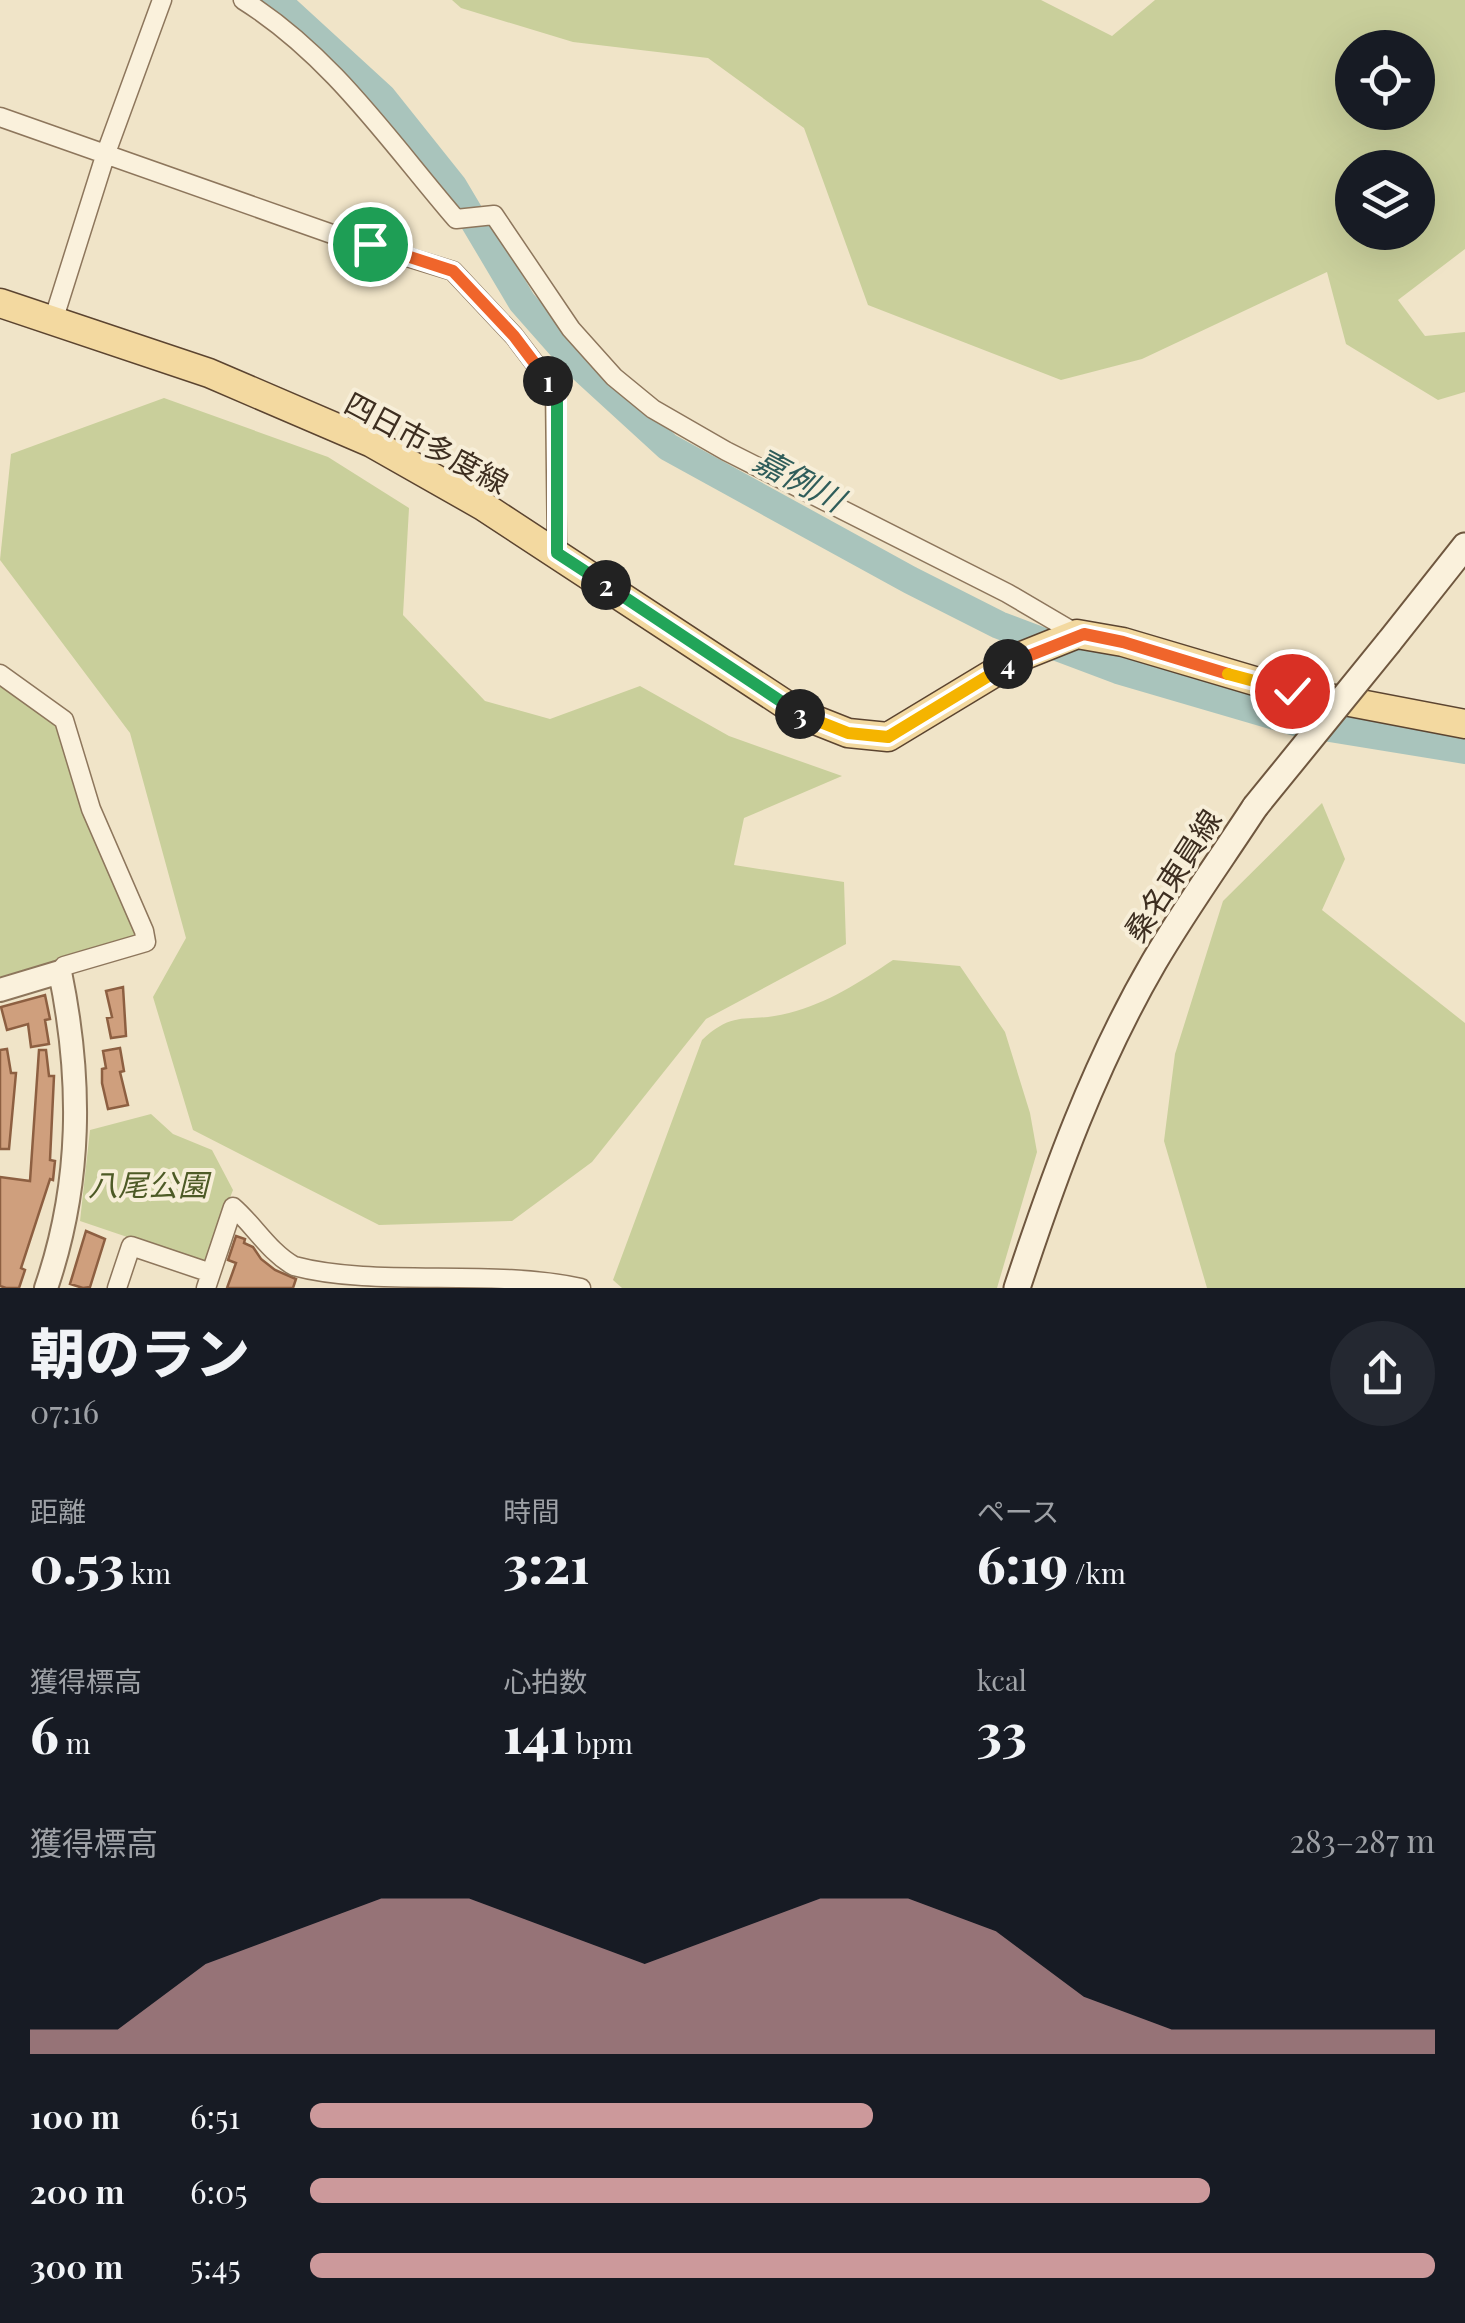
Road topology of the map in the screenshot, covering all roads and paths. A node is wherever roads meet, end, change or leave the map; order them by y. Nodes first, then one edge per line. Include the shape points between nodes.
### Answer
1 (162, 0) edge
2 (243, 0) edge
3 (0, 117) edge
4 (106, 153) junction
5 (0, 303) edge
6 (53, 321) junction
7 (1465, 546) edge
8 (557, 553) junction
9 (1077, 634) junction
10 (0, 674) edge
11 (1465, 724) edge
12 (60, 972) junction
13 (0, 990) edge
14 (208, 1281) edge
15 (314, 1282) edge
16 (413, 1286) edge
17 (520, 1286) edge
18 (46, 1288) edge
19 (117, 1288) edge
20 (581, 1288) edge
21 (1017, 1288) edge

1 - 4 street
2 - 9 street via 324,64 456,219 494,215 594,358 644,403
3 - 4 street
4 - 6 street
4 - 8 street via 453,271 554,390
5 - 6 main road, 四日市多度線
6 - 8 main road, 四日市多度線 via 209,374 372,444
7 - 21 main road, 桑名東員線, bridge via 1255,807 1154,963 1093,1081
8 - 9 main road, 四日市多度線 via 800,714 848,733 888,737 1022,656
9 - 11 main road via 1282,688
10 - 12 street via 64,720 91,810 144,931 146,942
12 - 13 street
12 - 18 street via 74,1055 76,1128 68,1206
14 - 15 street via 233,1207
14 - 19 street via 131,1246
15 - 16 street
16 - 17 street
17 - 20 street

